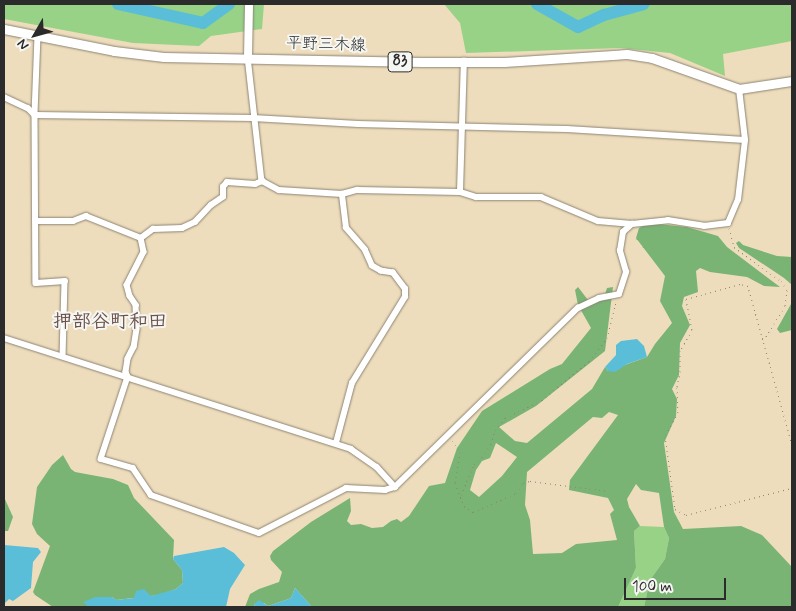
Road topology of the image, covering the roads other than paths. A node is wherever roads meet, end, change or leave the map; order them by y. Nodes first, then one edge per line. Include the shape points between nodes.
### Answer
1 (249, 4) edge
2 (4, 29) edge
3 (38, 36) junction
4 (247, 54) junction
5 (464, 61) junction
6 (792, 81) edge
7 (739, 89) junction
8 (4, 97) edge
9 (35, 115) junction
10 (254, 118) junction
11 (462, 127) junction
12 (745, 140) junction
13 (262, 180) junction
14 (460, 192) junction
15 (342, 194) junction
16 (35, 221) junction
17 (632, 224) junction
18 (141, 238) junction
19 (4, 338) edge
20 (63, 355) junction
21 (128, 377) junction
22 (336, 443) junction
23 (395, 487) junction

1 - 4 street
2 - 3 main road, 平野三木線 / 83
3 - 4 main road, 平野三木線 / 83 via 164,57 214,59
3 - 9 street
4 - 5 main road, 平野三木線 / 83 via 368,62
4 - 10 street
5 - 7 main road, 平野三木線 / 83 via 504,62 627,54 652,58
5 - 11 street
6 - 7 main road, 平野三木線 / 83
7 - 12 street
8 - 9 street via 28,108
9 - 10 street
9 - 16 street
10 - 11 street
10 - 13 street
11 - 12 street via 567,129
11 - 14 street
12 - 17 street via 738,200 728,223 704,226 668,220
13 - 15 street via 279,190
13 - 18 street via 255,184 227,182 223,187 223,198 195,222 182,228 153,229
14 - 15 street via 357,190
14 - 17 street via 476,197 541,197 598,221
15 - 22 street via 346,228 365,250 372,266 394,273 405,289 405,297 352,383
16 - 18 street via 73,220 86,216
16 - 20 street via 36,283 65,281
17 - 23 street via 624,232 620,251 626,272 619,294 599,298 578,308
18 - 21 street via 144,252 128,285 136,305 137,328 128,359
19 - 20 street
20 - 21 street
21 - 22 street
21 - 23 street via 101,459 133,468 151,495 259,533 346,488 385,490
22 - 23 street via 370,462

